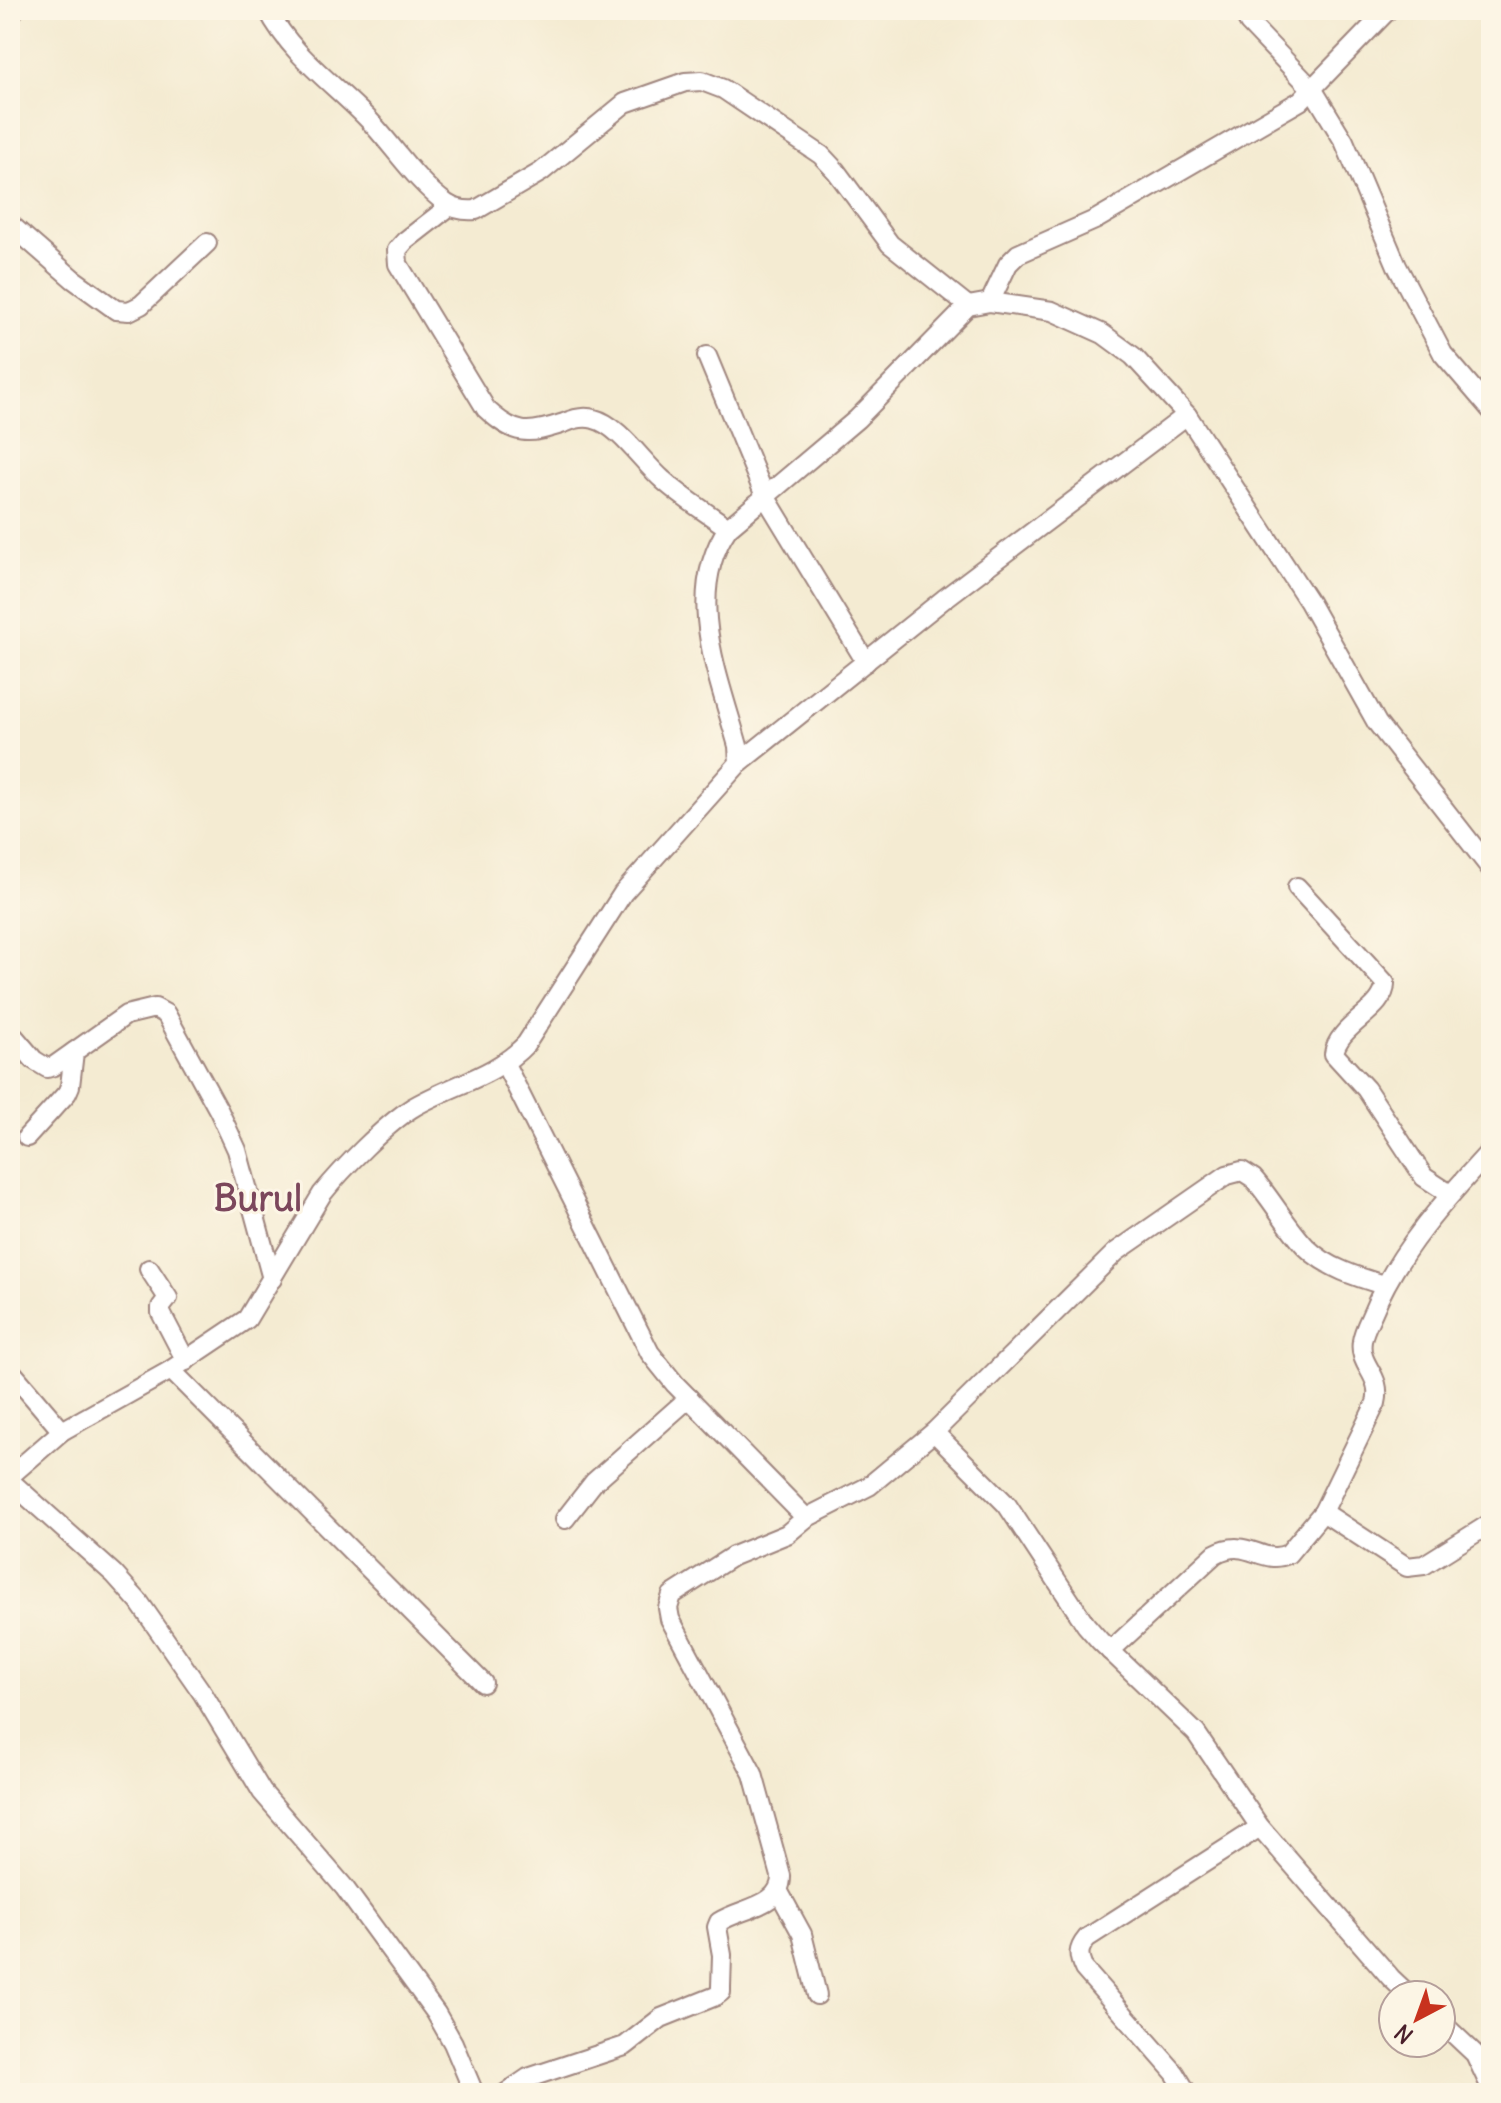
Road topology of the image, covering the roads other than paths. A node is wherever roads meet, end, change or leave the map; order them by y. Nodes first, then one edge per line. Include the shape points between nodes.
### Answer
1 (268, 10) edge
2 (1242, 10) edge
3 (1388, 10) edge
4 (1313, 90) junction
5 (450, 206) junction
6 (10, 224) edge
7 (207, 243) dead end
8 (990, 302) junction
9 (968, 306) junction
10 (707, 356) dead end
11 (1491, 410) edge
12 (1187, 415) junction
13 (765, 496) junction
14 (728, 528) junction
15 (866, 662) junction
16 (739, 763) junction
17 (1491, 869) edge
18 (1297, 887) dead end
19 (10, 1032) edge
20 (74, 1052) junction
21 (505, 1064) junction
22 (27, 1137) dead end
23 (1491, 1150) edge
24 (1450, 1194) junction
25 (149, 1269) dead end
26 (272, 1279) junction
27 (1384, 1285) junction
28 (179, 1366) junction
29 (10, 1370) edge
30 (689, 1398) junction
31 (62, 1431) junction
32 (934, 1432) junction
33 (10, 1479) edge
34 (1323, 1512) junction
35 (806, 1518) junction
36 (565, 1519) dead end
37 (1491, 1523) edge
38 (1110, 1651) junction
39 (483, 1683) dead end
40 (1260, 1827) junction
41 (779, 1892) junction
42 (1395, 1979) edge
43 (817, 1995) dead end
44 (1457, 2037) edge
45 (1491, 2088) edge
46 (474, 2093) edge
47 (506, 2093) edge
48 (1187, 2093) edge

1 - 5 street via 296,51
2 - 4 street
3 - 4 street
4 - 8 street via 1095,220 1018,254
4 - 11 street via 1344,141 1397,266 1443,354
5 - 9 street via 476,210 541,172 625,103 702,81 723,89 821,155 890,244
5 - 14 street via 405,241 397,250 398,264 486,409 516,431 536,432 575,419 592,418 608,425 662,480
6 - 7 street via 116,310 141,305
8 - 9 street
8 - 12 street via 1052,311 1103,334 1133,356
9 - 13 street via 857,419
10 - 13 street
12 - 15 street
12 - 17 street via 1309,602 1377,723
13 - 14 street
13 - 15 street
14 - 16 street via 719,541 705,616
15 - 16 street
16 - 21 street via 623,893 526,1044
18 - 24 street via 1385,983 1383,996 1337,1041 1334,1054 1366,1089 1424,1177
19 - 20 street via 47,1068
20 - 22 street via 70,1086
20 - 26 street via 126,1015 155,1008 166,1014 237,1150
21 - 26 street via 415,1106 392,1124 322,1194
21 - 30 street via 650,1353
23 - 24 street
24 - 27 street
25 - 28 street via 168,1298 161,1313
26 - 28 street via 247,1319
27 - 32 street via 1319,1258 1253,1178 1242,1171 1227,1175 1116,1252
27 - 34 street via 1362,1340 1362,1359 1377,1382 1376,1403
28 - 31 street
28 - 39 street
29 - 31 street
30 - 35 street
30 - 36 street via 594,1482
31 - 33 street
32 - 35 street via 869,1486
32 - 38 street via 1007,1505 1086,1625
33 - 46 street via 139,1602 262,1792 344,1887 436,2013
34 - 37 street via 1407,1567 1424,1565
34 - 38 street via 1280,1558 1239,1547 1215,1554
35 - 41 street via 787,1534 733,1556 682,1587 668,1608 753,1774 781,1876
38 - 40 street via 1196,1733
40 - 42 street
40 - 48 street via 1079,1947 1084,1969
41 - 43 street via 802,1934
41 - 47 street via 719,1922 721,1992 716,1996 661,2018 625,2046 528,2078
44 - 45 street via 1475,2054

